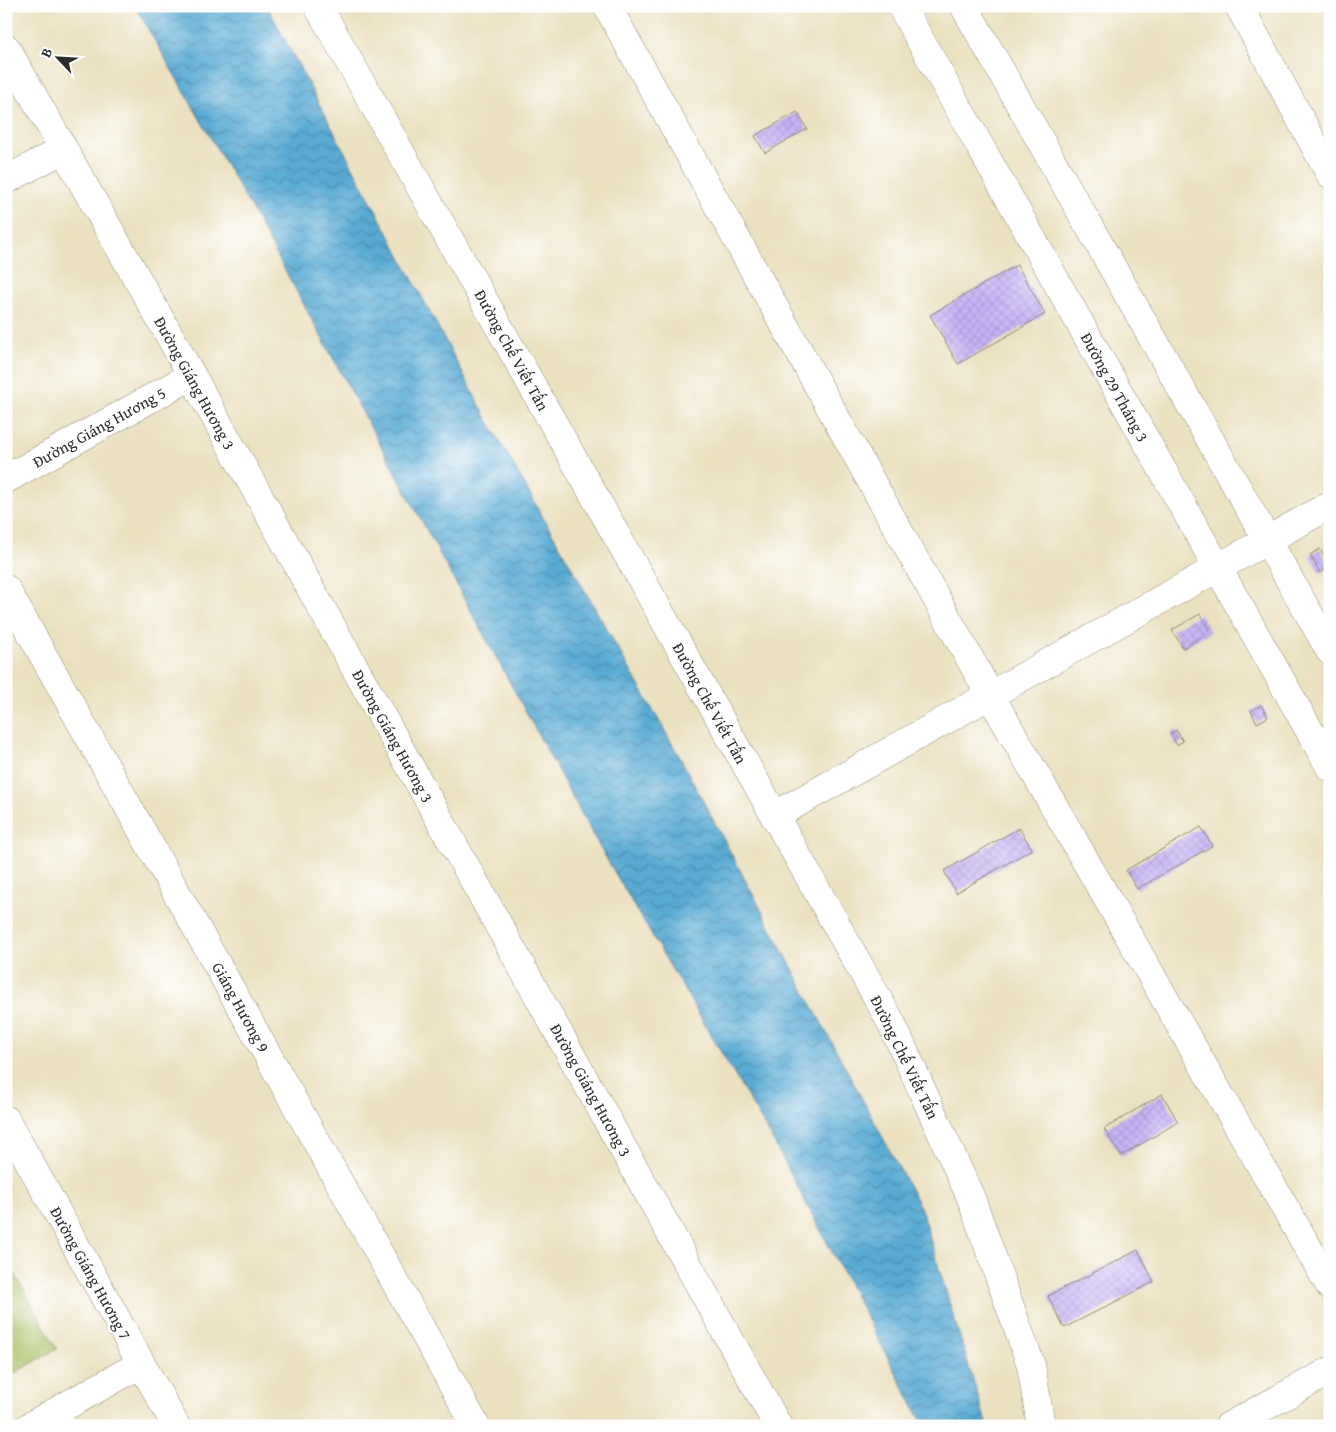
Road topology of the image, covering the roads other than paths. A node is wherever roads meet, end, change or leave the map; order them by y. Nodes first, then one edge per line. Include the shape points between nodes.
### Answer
1 (318, 6) edge
2 (607, 6) edge
3 (901, 6) edge
4 (964, 6) edge
5 (1239, 6) edge
6 (6, 48) edge
7 (64, 149) junction
8 (1330, 174) edge
9 (6, 180) edge
10 (191, 376) junction
11 (6, 479) edge
12 (1330, 505) edge
13 (1267, 540) junction
14 (1218, 568) junction
15 (6, 589) edge
16 (1330, 651) edge
17 (990, 695) junction
18 (1330, 767) edge
19 (774, 816) junction
20 (6, 1120) edge
21 (1330, 1286) edge
22 (141, 1364) junction
23 (1330, 1371) edge
24 (30, 1426) edge
25 (176, 1426) edge
26 (476, 1426) edge
27 (778, 1426) edge
28 (1042, 1426) edge
29 (1229, 1426) edge

1 - 19 street, Đường Chế Viết Tấn
2 - 17 street
3 - 14 street, Đường 29 Tháng 3
4 - 13 street
5 - 8 street
6 - 7 street, Đường Giáng Hương 3
7 - 9 street
7 - 10 street, Đường Giáng Hương 3
10 - 11 street, Đường Giáng Hương 5
10 - 27 street, Đường Giáng Hương 3
12 - 13 street
13 - 14 street
13 - 16 street
14 - 17 street
14 - 18 street, Đường 29 Tháng 3
15 - 26 street, Giáng Hương 9
17 - 19 street
17 - 21 street
19 - 28 street, Đường Chế Viết Tấn via 891,1022 971,1198 1031,1365
20 - 22 street, Đường Giáng Hương 7
22 - 24 street
22 - 25 street, Đường Giáng Hương 7
23 - 29 street

